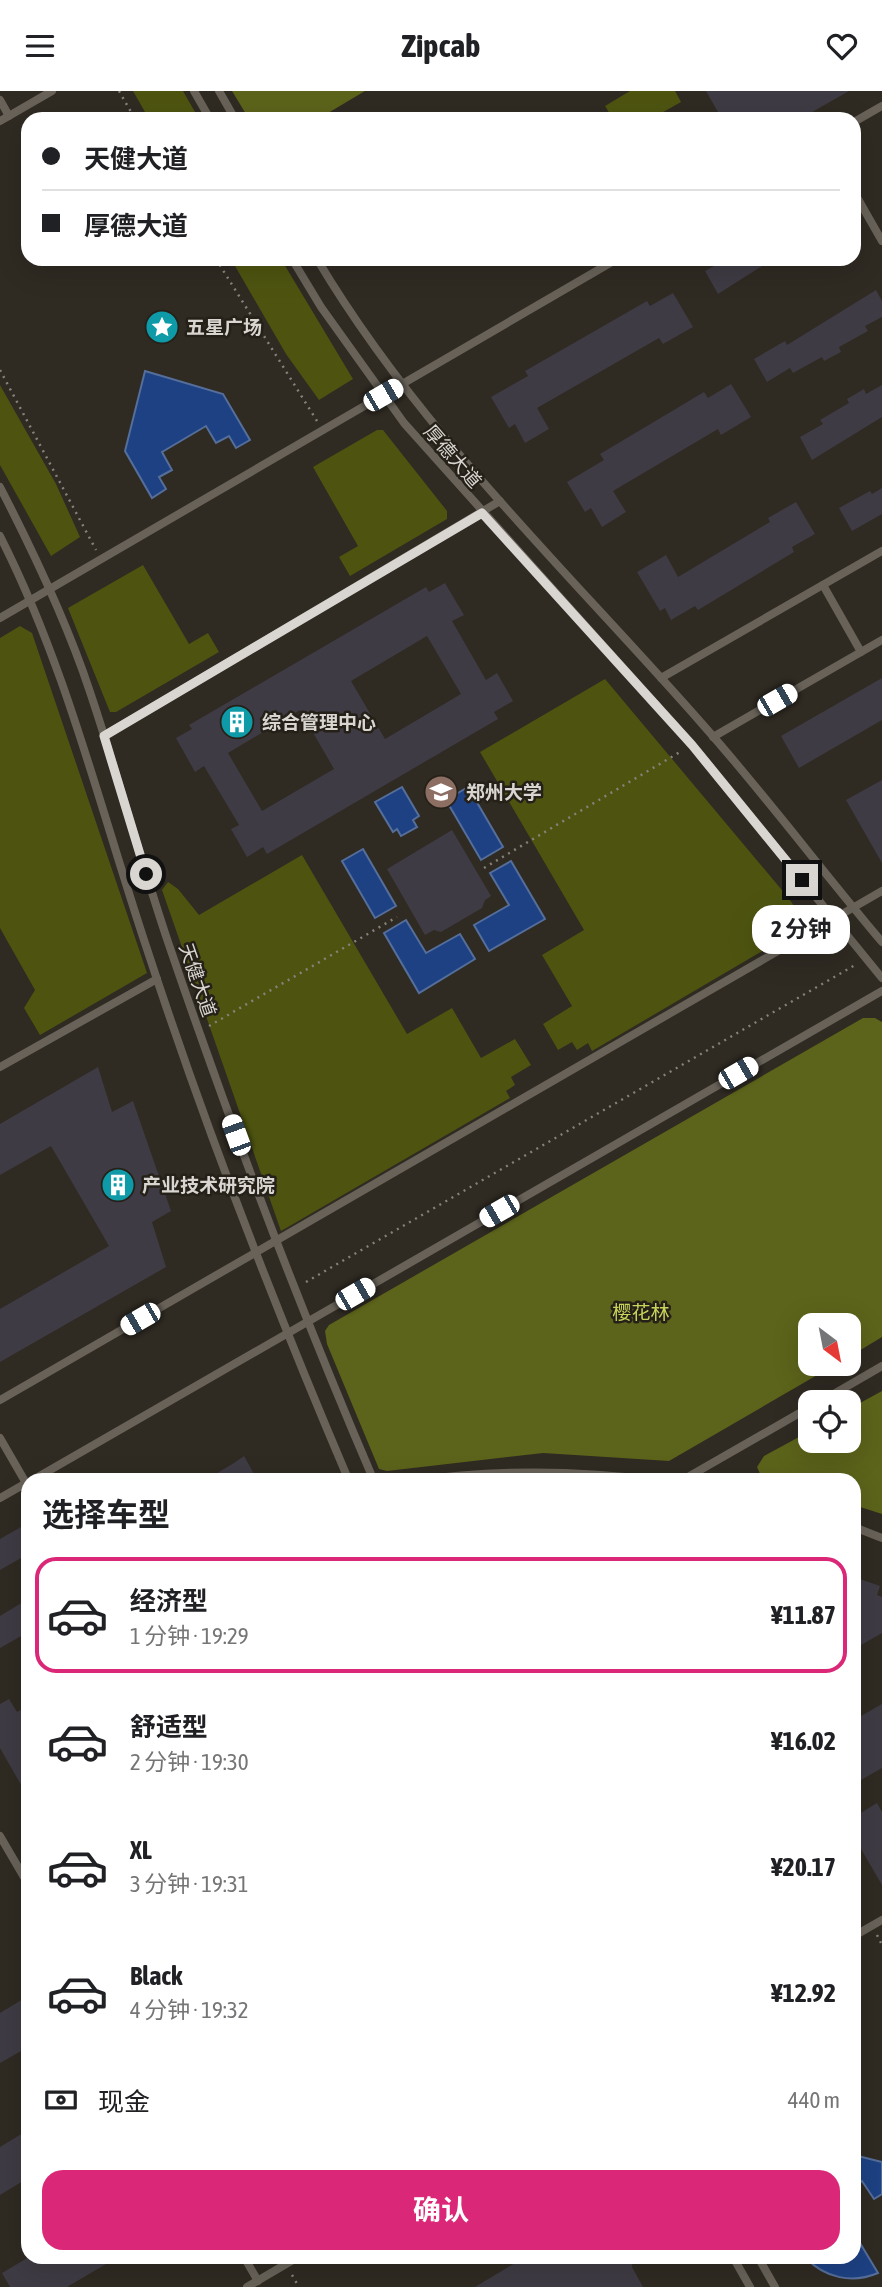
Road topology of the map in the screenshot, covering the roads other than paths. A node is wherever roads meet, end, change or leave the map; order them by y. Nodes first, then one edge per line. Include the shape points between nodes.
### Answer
1 (52, 91) edge
2 (194, 91) edge
3 (219, 91) edge
4 (0, 100) edge
5 (882, 106) edge
6 (206, 112) edge
7 (231, 112) edge
8 (9, 116) junction
9 (861, 118) edge
10 (0, 121) edge
11 (861, 204) edge
12 (882, 241) edge
13 (296, 266) edge
14 (321, 266) edge
15 (605, 266) edge
16 (401, 384) junction
17 (383, 395) junction
18 (0, 487) edge
19 (500, 501) junction
20 (482, 513) junction
21 (0, 537) edge
22 (881, 553) edge
23 (823, 586) junction
24 (49, 589) junction
25 (30, 601) junction
26 (0, 618) edge
27 (882, 640) edge
28 (861, 652) junction
29 (661, 678) junction
30 (104, 736) junction
31 (713, 737) junction
32 (882, 891) edge
33 (853, 908) junction
34 (834, 919) junction
35 (882, 942) edge
36 (882, 978) edge
37 (157, 979) junction
38 (882, 991) edge
39 (0, 1067) edge
40 (276, 1241) junction
41 (256, 1252) junction
42 (307, 1321) junction
43 (288, 1333) junction
44 (882, 1366) edge
45 (841, 1390) edge
46 (0, 1400) edge
47 (798, 1414) edge
48 (0, 1438) edge
49 (22, 1473) edge
50 (44, 1473) edge
51 (346, 1473) edge
52 (371, 1473) edge
53 (476, 1473) edge
54 (556, 1473) edge
55 (695, 1473) edge
56 (21, 1486) edge
57 (0, 1498) edge
58 (861, 1530) edge
59 (882, 1538) edge
60 (0, 1836) edge
61 (21, 1872) edge
62 (882, 1920) edge
63 (861, 1932) edge
64 (248, 2264) edge
65 (286, 2264) edge
66 (737, 2264) edge
67 (762, 2264) edge
68 (258, 2281) junction
69 (247, 2287) edge
70 (750, 2287) edge
71 (775, 2287) edge

1 - 8 lane
2 - 6 lane
3 - 7 lane
4 - 8 lane
5 - 9 lane
8 - 10 lane
11 - 12 lane
13 - 17 lane, 厚德大道
14 - 16 lane, 厚德大道
15 - 16 lane
16 - 17 lane
16 - 19 lane, 厚德大道
17 - 20 lane, 厚德大道
17 - 24 lane
18 - 24 lane, 天健大道
19 - 20 lane
19 - 29 lane, 厚德大道
20 - 30 lane
20 - 34 lane, 厚德大道 via 692,745
21 - 25 lane, 天健大道
22 - 23 lane
23 - 28 lane
23 - 29 lane
24 - 25 lane
24 - 30 lane, 天健大道
25 - 26 lane
25 - 37 lane, 天健大道 via 69,698
27 - 28 lane
28 - 31 lane
29 - 31 lane, 厚德大道
30 - 40 lane, 天健大道 via 200,1032
31 - 33 lane, 厚德大道
32 - 33 lane
33 - 34 lane
33 - 35 lane, 厚德大道
34 - 36 lane, 厚德大道
34 - 40 lane
37 - 39 lane
37 - 41 lane, 天健大道
38 - 42 lane
40 - 41 lane
40 - 42 lane, 天健大道
41 - 43 lane, 天健大道
41 - 46 lane
42 - 43 lane
42 - 52 lane, 天健大道
43 - 50 lane
43 - 51 lane, 天健大道
44 - 45 lane
47 - 55 lane
48 - 49 lane
53 - 54 lane
56 - 57 lane
58 - 59 lane
60 - 61 lane
62 - 63 lane
64 - 68 lane
65 - 68 lane
66 - 70 lane
67 - 71 lane
68 - 69 lane

